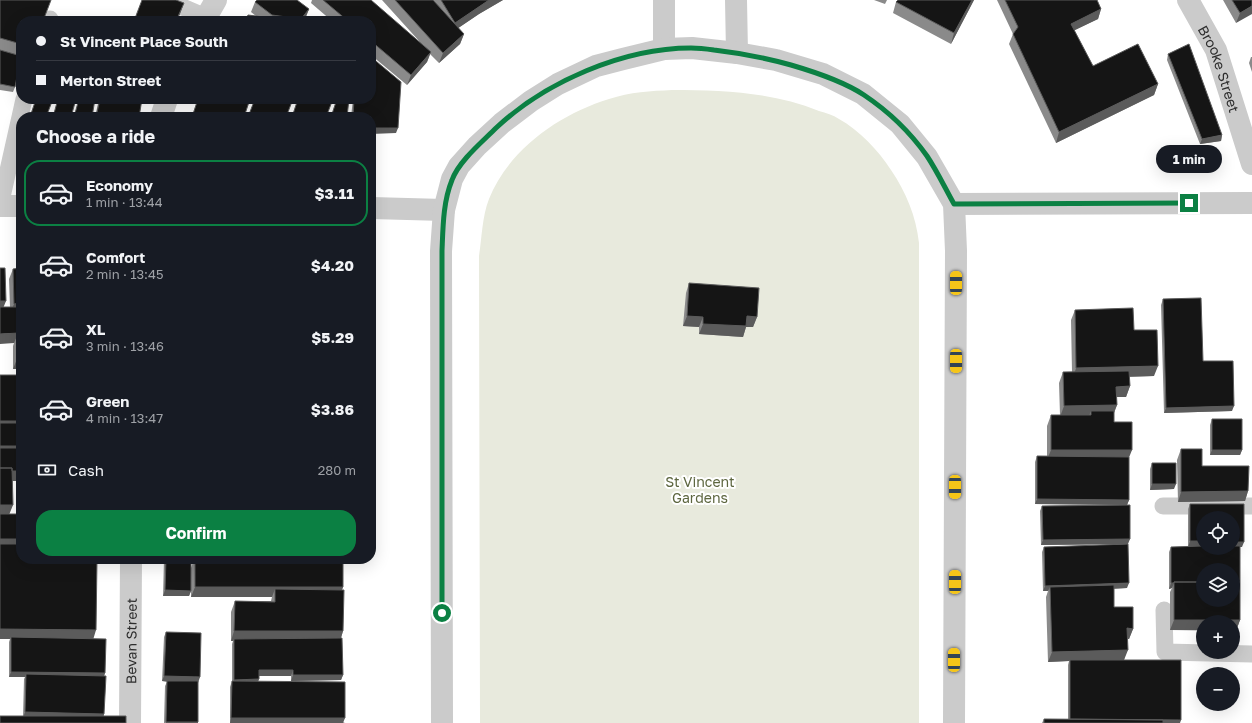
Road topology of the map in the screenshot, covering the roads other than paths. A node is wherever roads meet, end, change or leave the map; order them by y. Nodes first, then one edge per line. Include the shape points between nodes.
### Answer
1 (166, 0) edge
2 (664, 0) edge
3 (736, 0) edge
4 (1188, 0) edge
5 (209, 13) edge
6 (664, 49) junction
7 (737, 53) junction
8 (16, 135) edge
9 (1252, 164) edge
10 (1252, 203) edge
11 (954, 204) junction
12 (0, 206) edge
13 (16, 206) edge
14 (376, 208) edge
15 (444, 210) junction
16 (1163, 506) dead end
17 (1252, 506) edge
18 (131, 564) edge
19 (1164, 610) dead end
20 (1252, 654) edge
21 (130, 723) edge
22 (442, 723) edge
23 (954, 723) edge

1 - 5 lane
2 - 6 street
3 - 7 street
4 - 9 street, Brooke Street via 1216,50
6 - 7 street via 692,48
6 - 15 street via 596,66 558,84 531,101 502,123 460,166 452,179
7 - 11 street via 776,60 822,74 863,94 900,124 927,157
8 - 12 lane
10 - 11 street
11 - 23 street
12 - 13 street
14 - 15 street
15 - 22 street
16 - 17 lane
18 - 21 street, Bevan Street
19 - 20 lane via 1165,652

